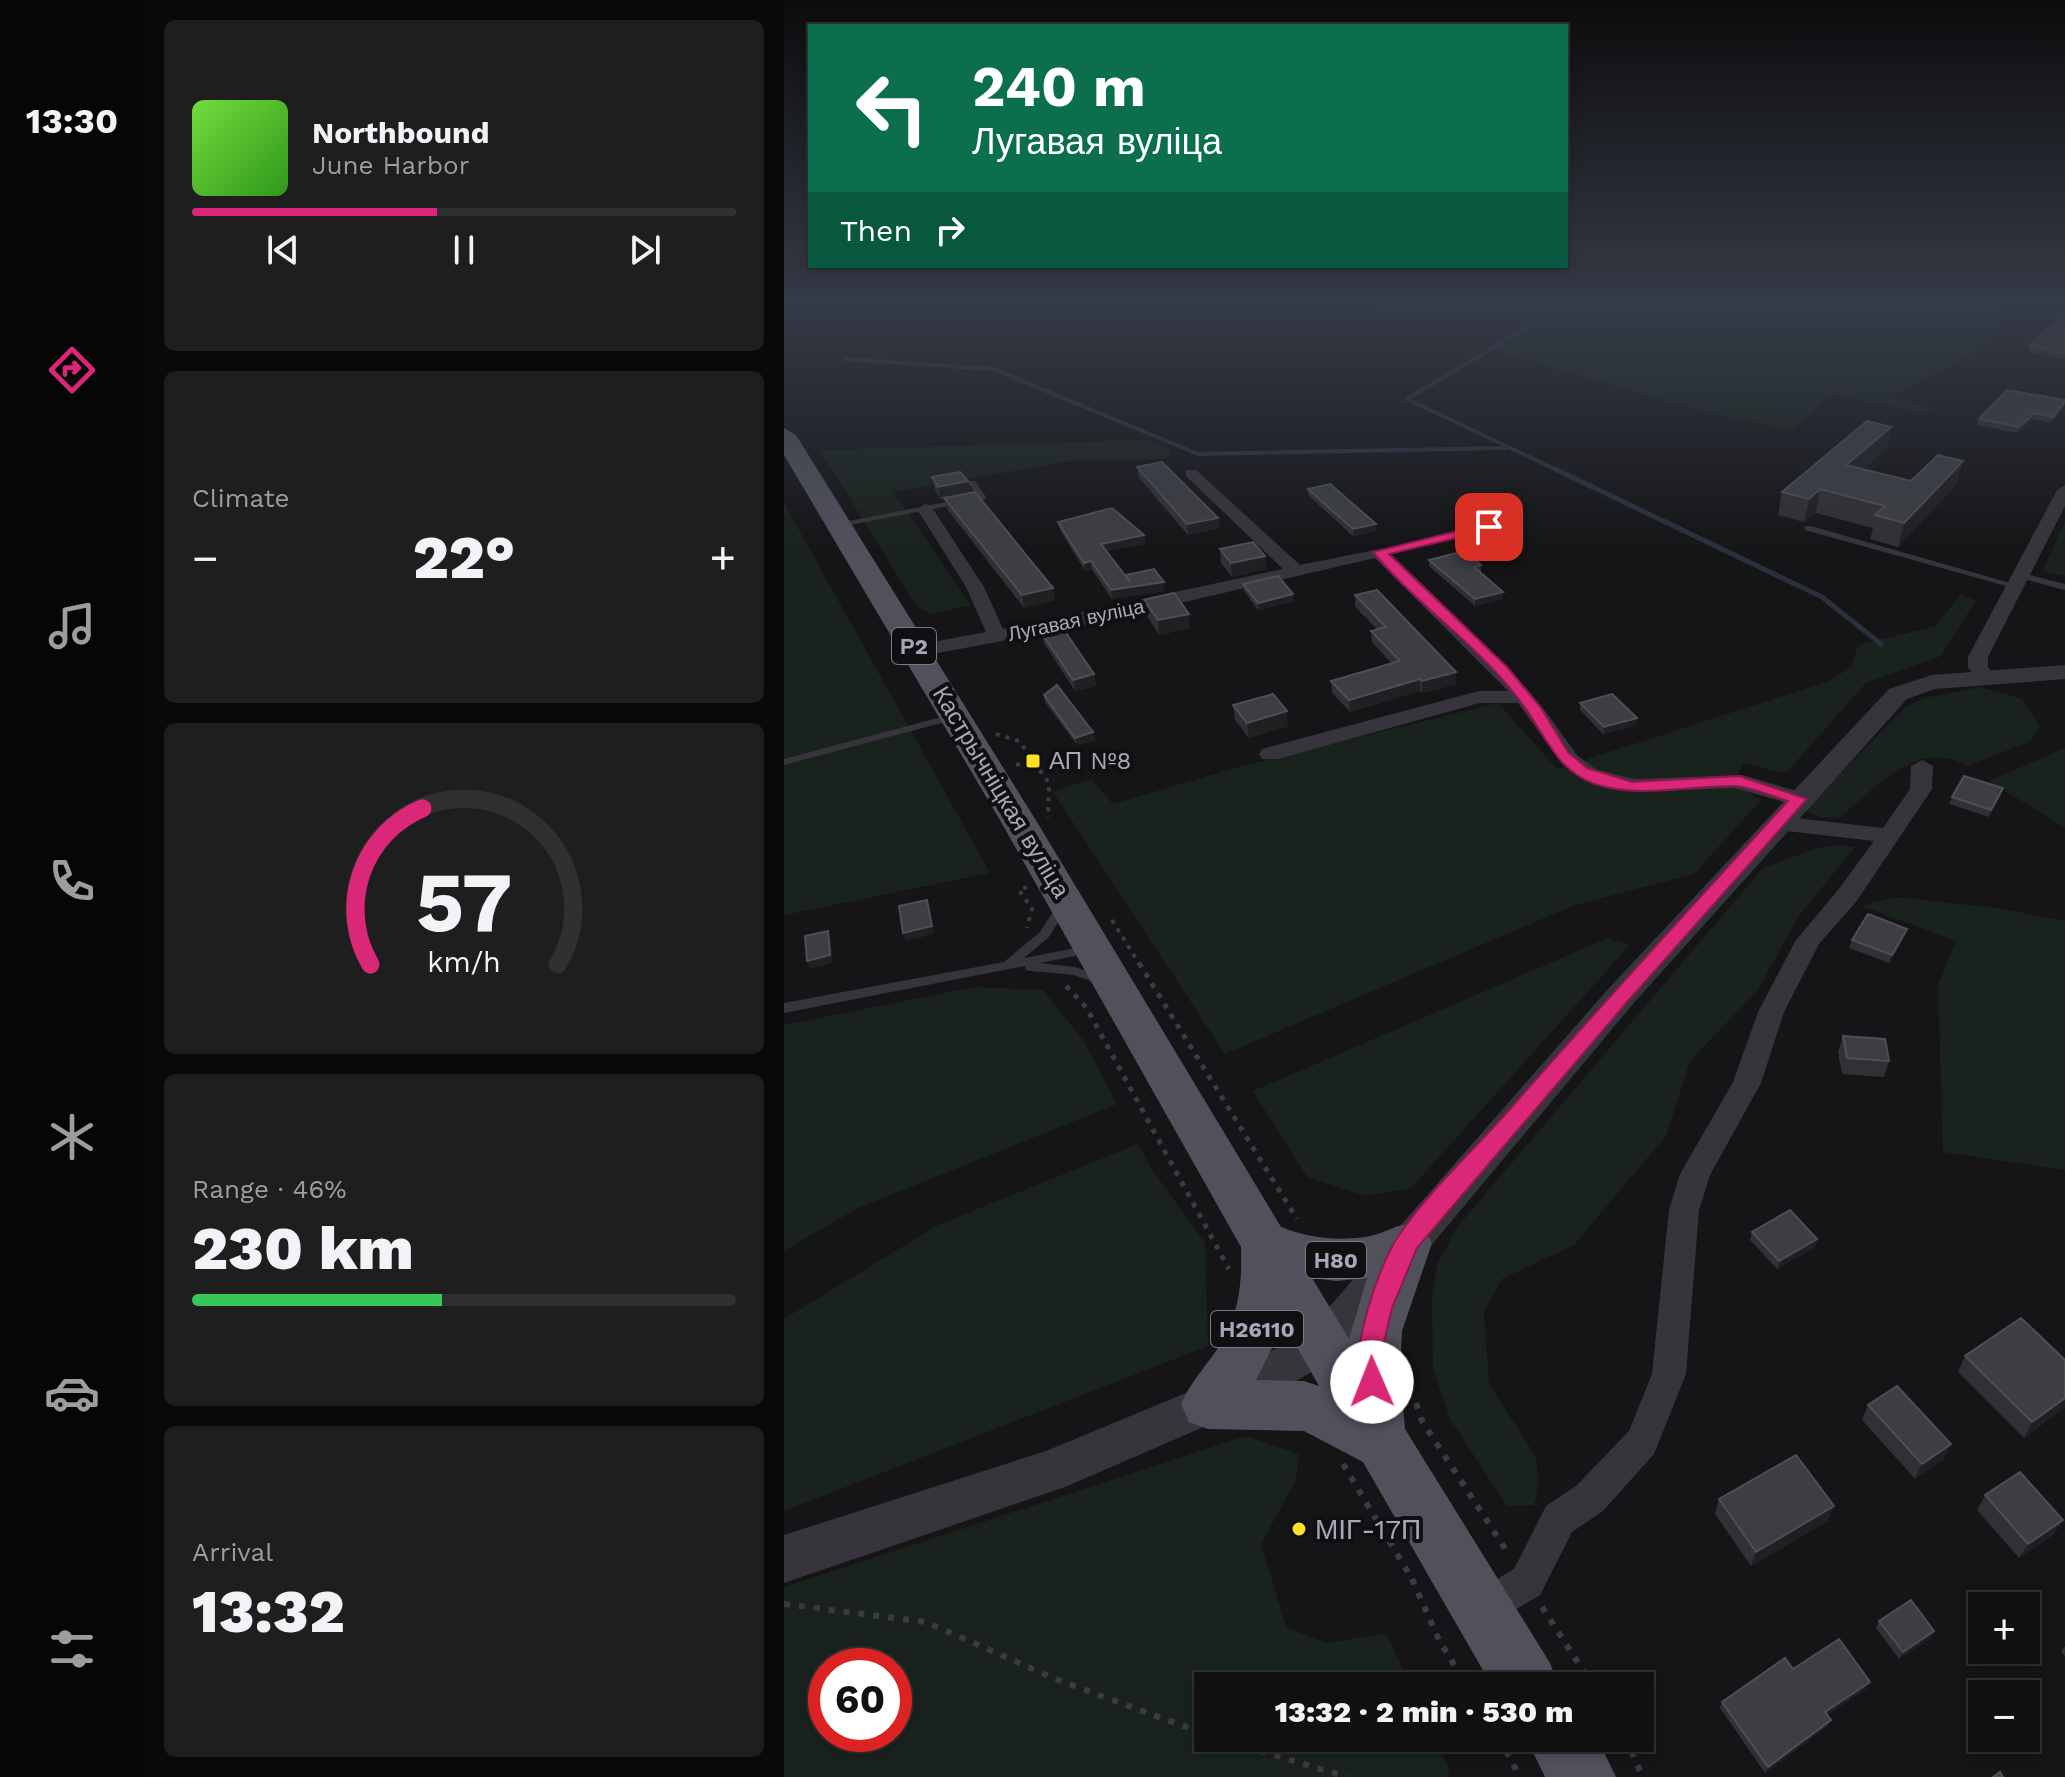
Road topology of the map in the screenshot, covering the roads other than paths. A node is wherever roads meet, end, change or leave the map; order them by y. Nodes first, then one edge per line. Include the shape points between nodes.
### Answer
1 (784, 435) edge
2 (1191, 473) dead end
3 (972, 483) dead end
4 (2065, 490) edge
5 (925, 509) junction
6 (839, 525) junction
7 (1489, 527) dead end
8 (1808, 528) dead end
9 (1379, 552) junction
10 (1296, 571) junction
11 (2016, 580) junction
12 (2065, 587) edge
13 (997, 637) junction
14 (917, 651) junction
15 (2065, 672) edge
16 (1986, 676) junction
17 (1524, 697) junction
18 (956, 716) junction
19 (1270, 754) dead end
20 (784, 762) edge
21 (1922, 766) dead end
22 (1788, 811) junction
23 (1886, 835) junction
24 (1066, 901) junction
25 (1093, 949) junction
26 (1004, 966) junction
27 (1116, 988) junction
28 (784, 1008) edge
29 (1407, 1243) junction
30 (1250, 1261) junction
31 (1323, 1344) junction
32 (1208, 1404) junction
33 (1361, 1451) junction
34 (784, 1559) edge
35 (1461, 1625) junction
36 (1512, 1672) edge
37 (1568, 1752) edge
38 (1583, 1777) edge

1 - 6 main road, Кастрычніцкая вуліца / Р2
2 - 10 street
3 - 5 lane via 982,497
4 - 11 street
5 - 6 lane
5 - 13 street, Лугавая вуліца via 975,587
6 - 14 main road, Кастрычніцкая вуліца / Р2
7 - 9 lane
8 - 11 lane
9 - 10 street, Лугавая вуліца
9 - 17 street
10 - 13 street, Лугавая вуліца
11 - 12 lane
11 - 16 street via 1978,657 1978,668
13 - 14 street, Лугавая вуліца
14 - 18 main road, Кастрычніцкая вуліца / Р2
15 - 16 street, Н80
16 - 22 street, Н80 via 1932,682 1898,694
17 - 19 street via 1479,697
17 - 22 street via 1562,755 1600,780 1632,787 1739,781
18 - 20 lane
18 - 24 main road, Кастрычніцкая вуліца / Р2
21 - 23 street via 1921,789
22 - 23 street
22 - 29 street, Н80
23 - 35 street via 1847,896 1809,940 1771,1012 1747,1083 1695,1174 1684,1210 1669,1374 1642,1442 1590,1498 1559,1519 1527,1582
24 - 25 main road, Кастрычніцкая вуліца / Р2
24 - 26 lane via 1030,950
25 - 26 lane
25 - 27 main road, Р2
26 - 27 lane via 1075,971
26 - 28 lane
27 - 30 main road, Р2
29 - 30 main road, Н80 via 1363,1261
29 - 31 street, Н80
29 - 33 main road, Н80 via 1372,1342 1372,1382
30 - 31 main road, Р2
30 - 32 main road, Н26110 via 1269,1268 1258,1328
31 - 32 street, Н26110
31 - 33 main road, Р2
32 - 33 main road, Н26110 via 1304,1406
32 - 34 street, Н26110 via 1049,1472
33 - 35 main road, Р2
35 - 36 main road, Р2
37 - 38 main road

